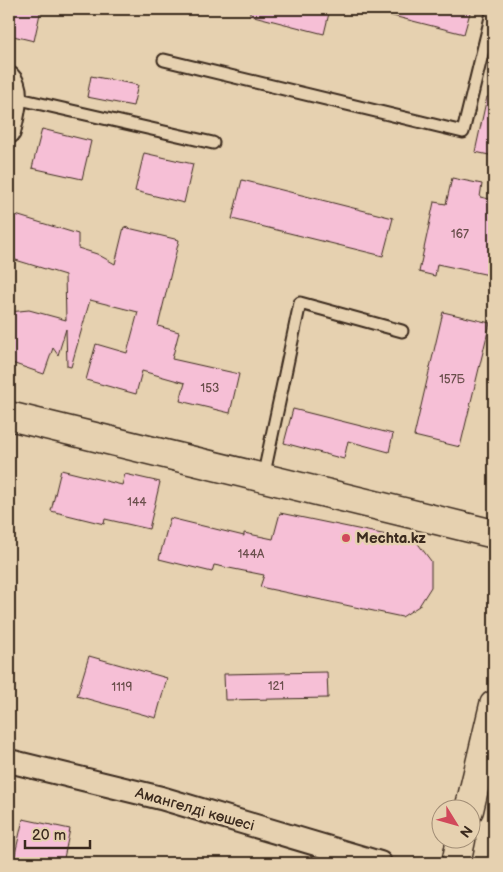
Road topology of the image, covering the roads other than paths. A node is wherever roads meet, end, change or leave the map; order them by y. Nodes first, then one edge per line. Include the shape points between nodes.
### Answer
1 (493, 9) edge
2 (164, 60) dead end
3 (12, 88) edge
4 (9, 132) edge
5 (213, 143) dead end
6 (402, 331) dead end
7 (9, 416) edge
8 (263, 478) junction
9 (494, 534) edge
10 (494, 705) edge
11 (9, 761) edge
12 (471, 800) edge
13 (459, 850) edge
14 (380, 863) edge
15 (456, 863) edge

1 - 2 lane via 463,132
3 - 4 street
3 - 5 lane
6 - 8 lane via 300,303
7 - 8 street
8 - 9 street
10 - 12 street
11 - 14 street, Амангелді көшесі via 161,798
13 - 15 street

